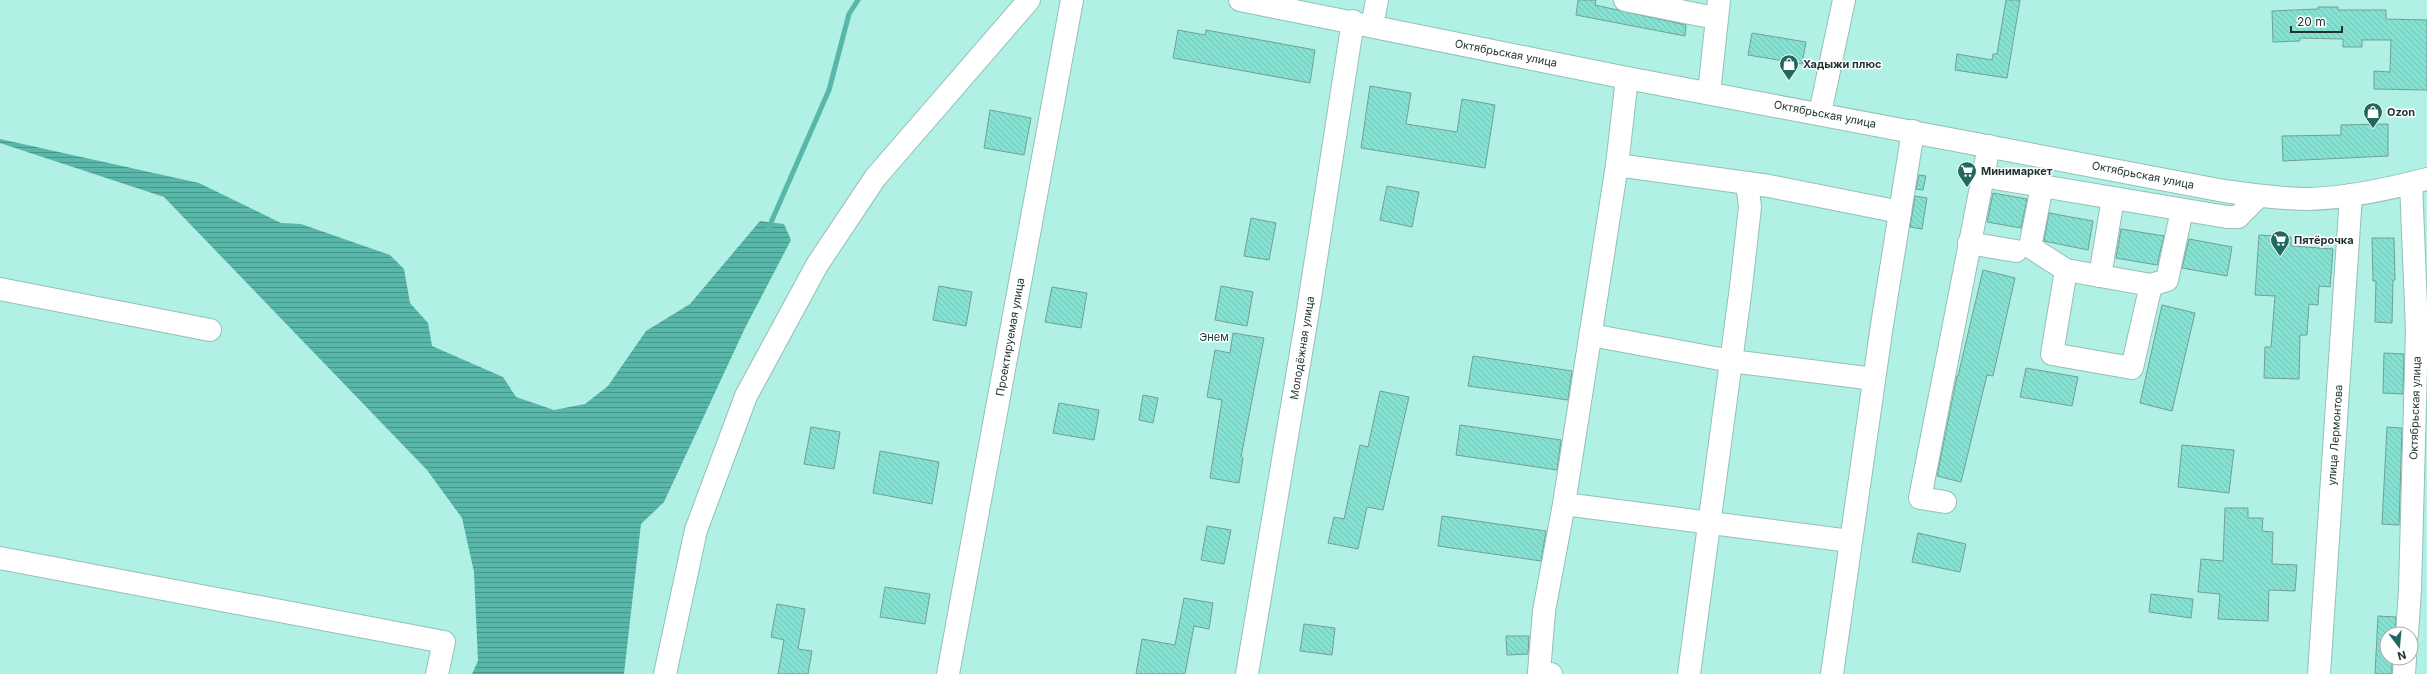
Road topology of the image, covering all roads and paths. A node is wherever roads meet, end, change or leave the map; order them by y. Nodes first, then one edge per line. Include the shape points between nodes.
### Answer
1 (1029, 0) edge
2 (1072, 0) edge
3 (1240, 0) edge
4 (1377, 0) edge
5 (1625, 0) edge
6 (1844, 0) edge
7 (1717, 9) edge
8 (1362, 24) junction
9 (1627, 78) junction
10 (1709, 93) junction
11 (1820, 113) junction
12 (1913, 131) junction
13 (1989, 146) junction
14 (1617, 165) junction
15 (1982, 176) junction
16 (1747, 183) junction
17 (2042, 186) junction
18 (2419, 191) edge
19 (2351, 195) junction
20 (2260, 196) junction
21 (2114, 198) junction
22 (2182, 210) junction
23 (1900, 212) junction
24 (1969, 243) junction
25 (2016, 252) dead end
26 (2066, 270) junction
27 (2100, 276) junction
28 (2150, 284) junction
29 (0, 289) edge
30 (210, 330) dead end
31 (2422, 330) edge
32 (1591, 335) junction
33 (1731, 361) junction
34 (1874, 379) junction
35 (2420, 496) edge
36 (1945, 502) dead end
37 (1564, 504) junction
38 (1710, 521) junction
39 (1850, 541) junction
40 (0, 558) edge
41 (2419, 591) edge
42 (2409, 626) edge
43 (437, 674) edge
44 (665, 674) edge
45 (948, 674) edge
46 (1247, 674) edge
47 (1551, 674) edge
48 (1689, 674) edge
49 (1832, 674) edge
50 (2319, 674) edge

1 - 44 street via 875,178 817,265 750,389 696,530
2 - 45 street, Проектируемая улица
3 - 8 street, Октябрьская улица
4 - 8 street, Молодёжная улица
5 - 7 street
6 - 11 street
7 - 10 street
8 - 9 street, Октябрьская улица
8 - 46 street, Молодёжная улица via 1306,323
9 - 10 street, Октябрьская улица
9 - 14 street
10 - 11 street, Октябрьская улица
11 - 12 street, Октябрьская улица
12 - 13 street, Октябрьская улица
12 - 23 street
13 - 15 street
13 - 20 street, Октябрьская улица
14 - 16 street
14 - 32 street
15 - 17 street
15 - 24 street
16 - 23 street
16 - 33 street via 1750,206
17 - 21 street
17 - 26 street via 2030,246
18 - 19 street, Октябрьская улица
18 - 31 street, Октябрьская улица
19 - 20 street, Октябрьская улица via 2310,199
19 - 50 street, улица Лермонтова
20 - 22 street via 2238,217
21 - 22 street
21 - 27 street
22 - 28 street via 2168,280
23 - 34 street
24 - 25 street
24 - 36 street via 1920,498
26 - 27 street
26 - 28 street via 2052,354 2132,368
27 - 28 street
29 - 30 street
31 - 35 street, Октябрьская улица
32 - 33 street
32 - 37 street
33 - 34 street
33 - 38 street
34 - 39 street
35 - 41 street, Октябрьская улица
37 - 38 street
37 - 47 street via 1544,611 1539,672
38 - 39 street
38 - 48 street
39 - 49 street
40 - 43 street via 444,642
41 - 42 street, Октябрьская улица

